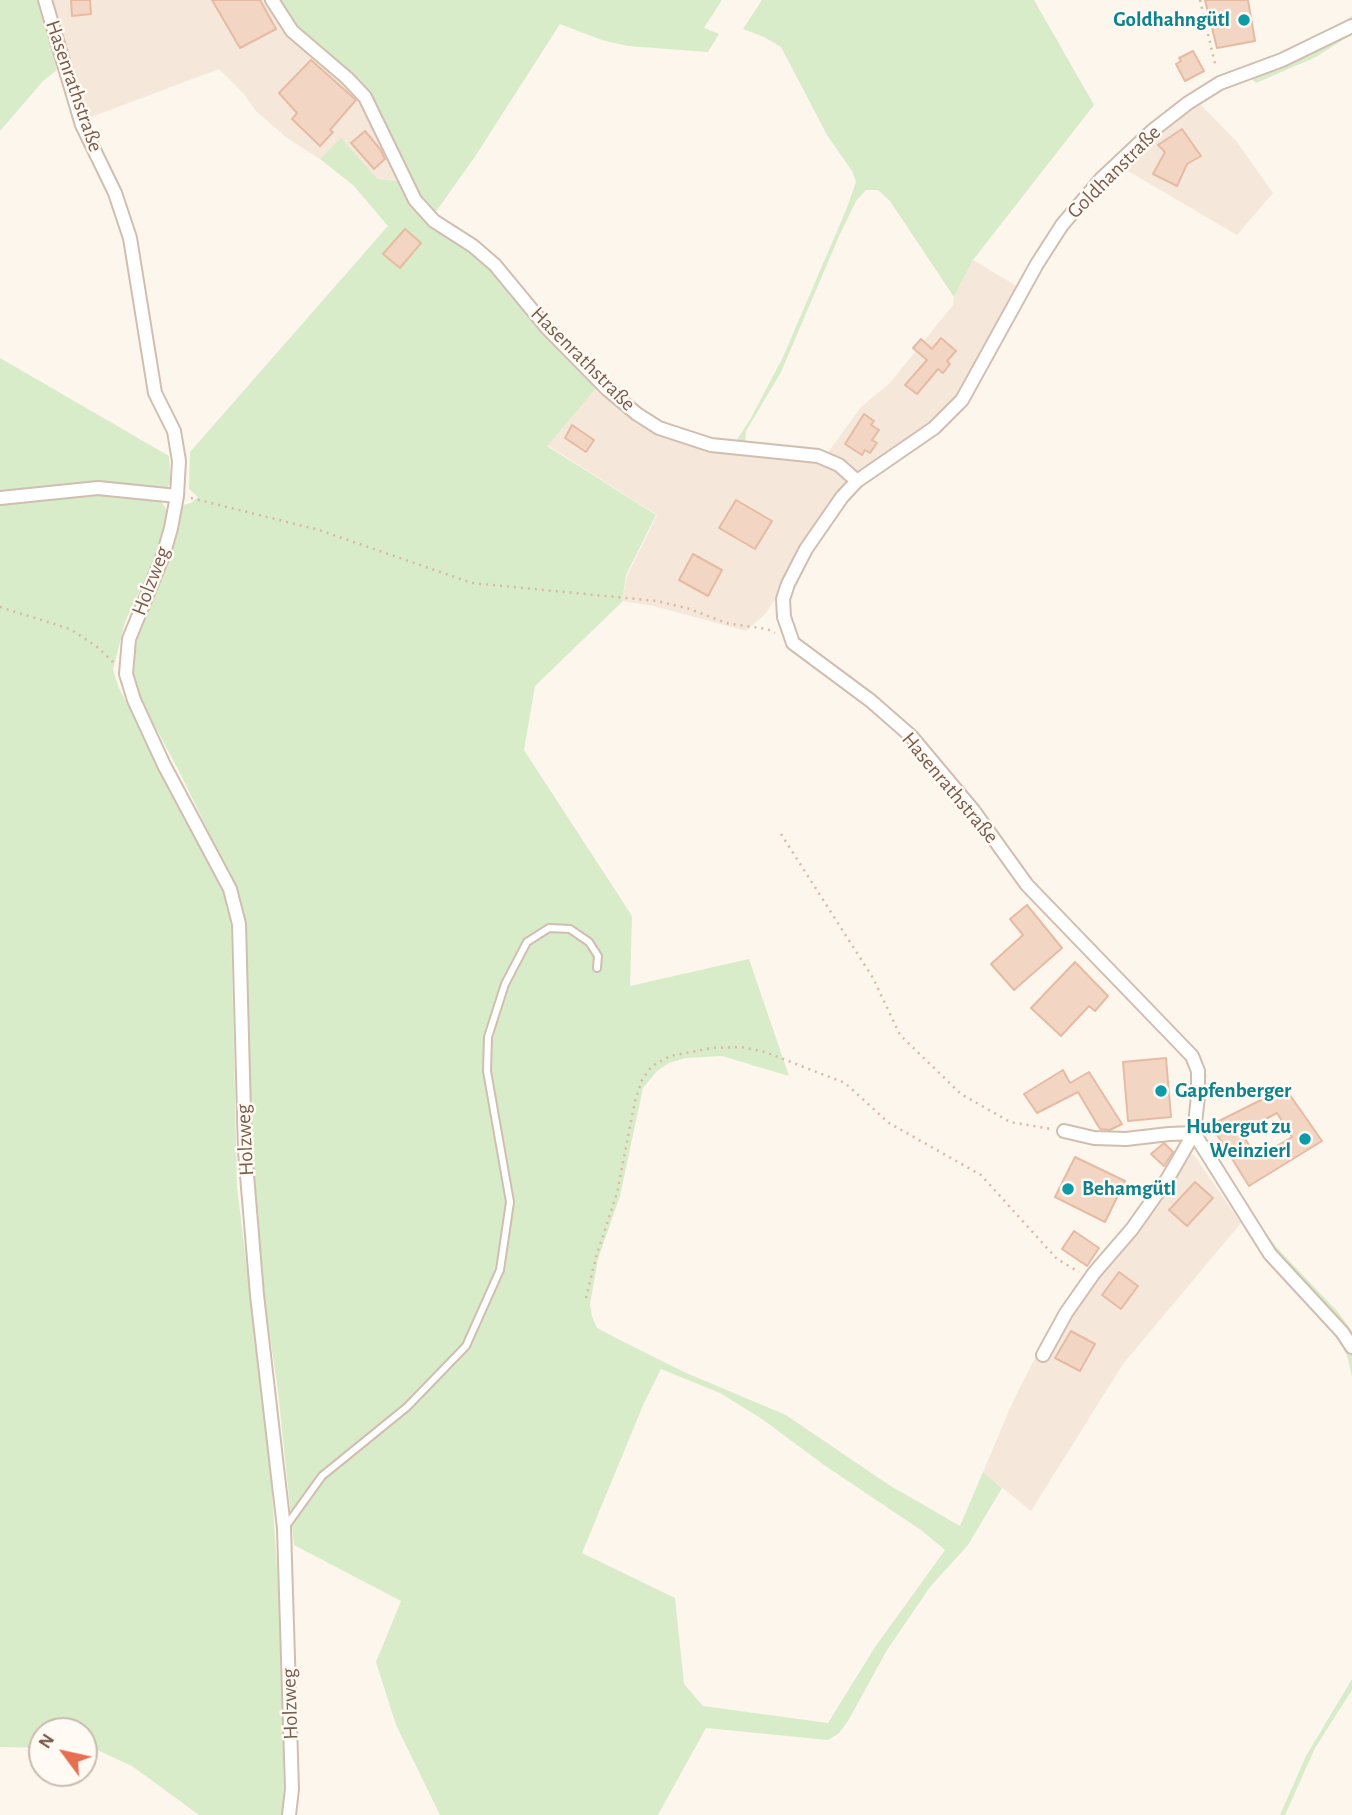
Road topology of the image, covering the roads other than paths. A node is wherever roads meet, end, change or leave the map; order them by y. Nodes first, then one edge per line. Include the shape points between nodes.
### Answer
1 (45, 0) edge
2 (272, 0) edge
3 (1352, 26) edge
4 (857, 481) junction
5 (177, 496) junction
6 (0, 498) edge
7 (597, 968) dead end
8 (1064, 1132) road end
9 (1194, 1133) junction
10 (1352, 1347) edge
11 (1043, 1355) dead end
12 (285, 1528) junction
13 (289, 1815) edge

1 - 5 street, Hasenrathstraße via 82,125 115,193 130,238 155,393 174,431 179,461
2 - 4 street, Hasenrathstraße via 292,31 365,97 415,200 434,221 495,264 547,328 637,414 659,428 711,445 818,456 839,465
3 - 4 street, Goldhanstraße via 1220,83 1152,131 1102,178 1062,225 962,400 934,428
4 - 9 street, Hasenrathstraße via 806,549 788,584 784,617 793,643 911,736 1027,885 1192,1056 1199,1071
5 - 6 street via 98,488
5 - 12 street, Holzweg via 163,556 129,639 126,674 164,765 230,888 239,924 245,1151
7 - 12 lane via 597,956 589,943 570,929 550,928 527,942 505,985 488,1037 487,1071 510,1202 500,1270 466,1346 407,1407 322,1476
8 - 9 street via 1094,1139
9 - 10 street via 1270,1254
9 - 11 street, Hasenrathstraße via 1132,1229 1066,1313
12 - 13 street, Holzweg

